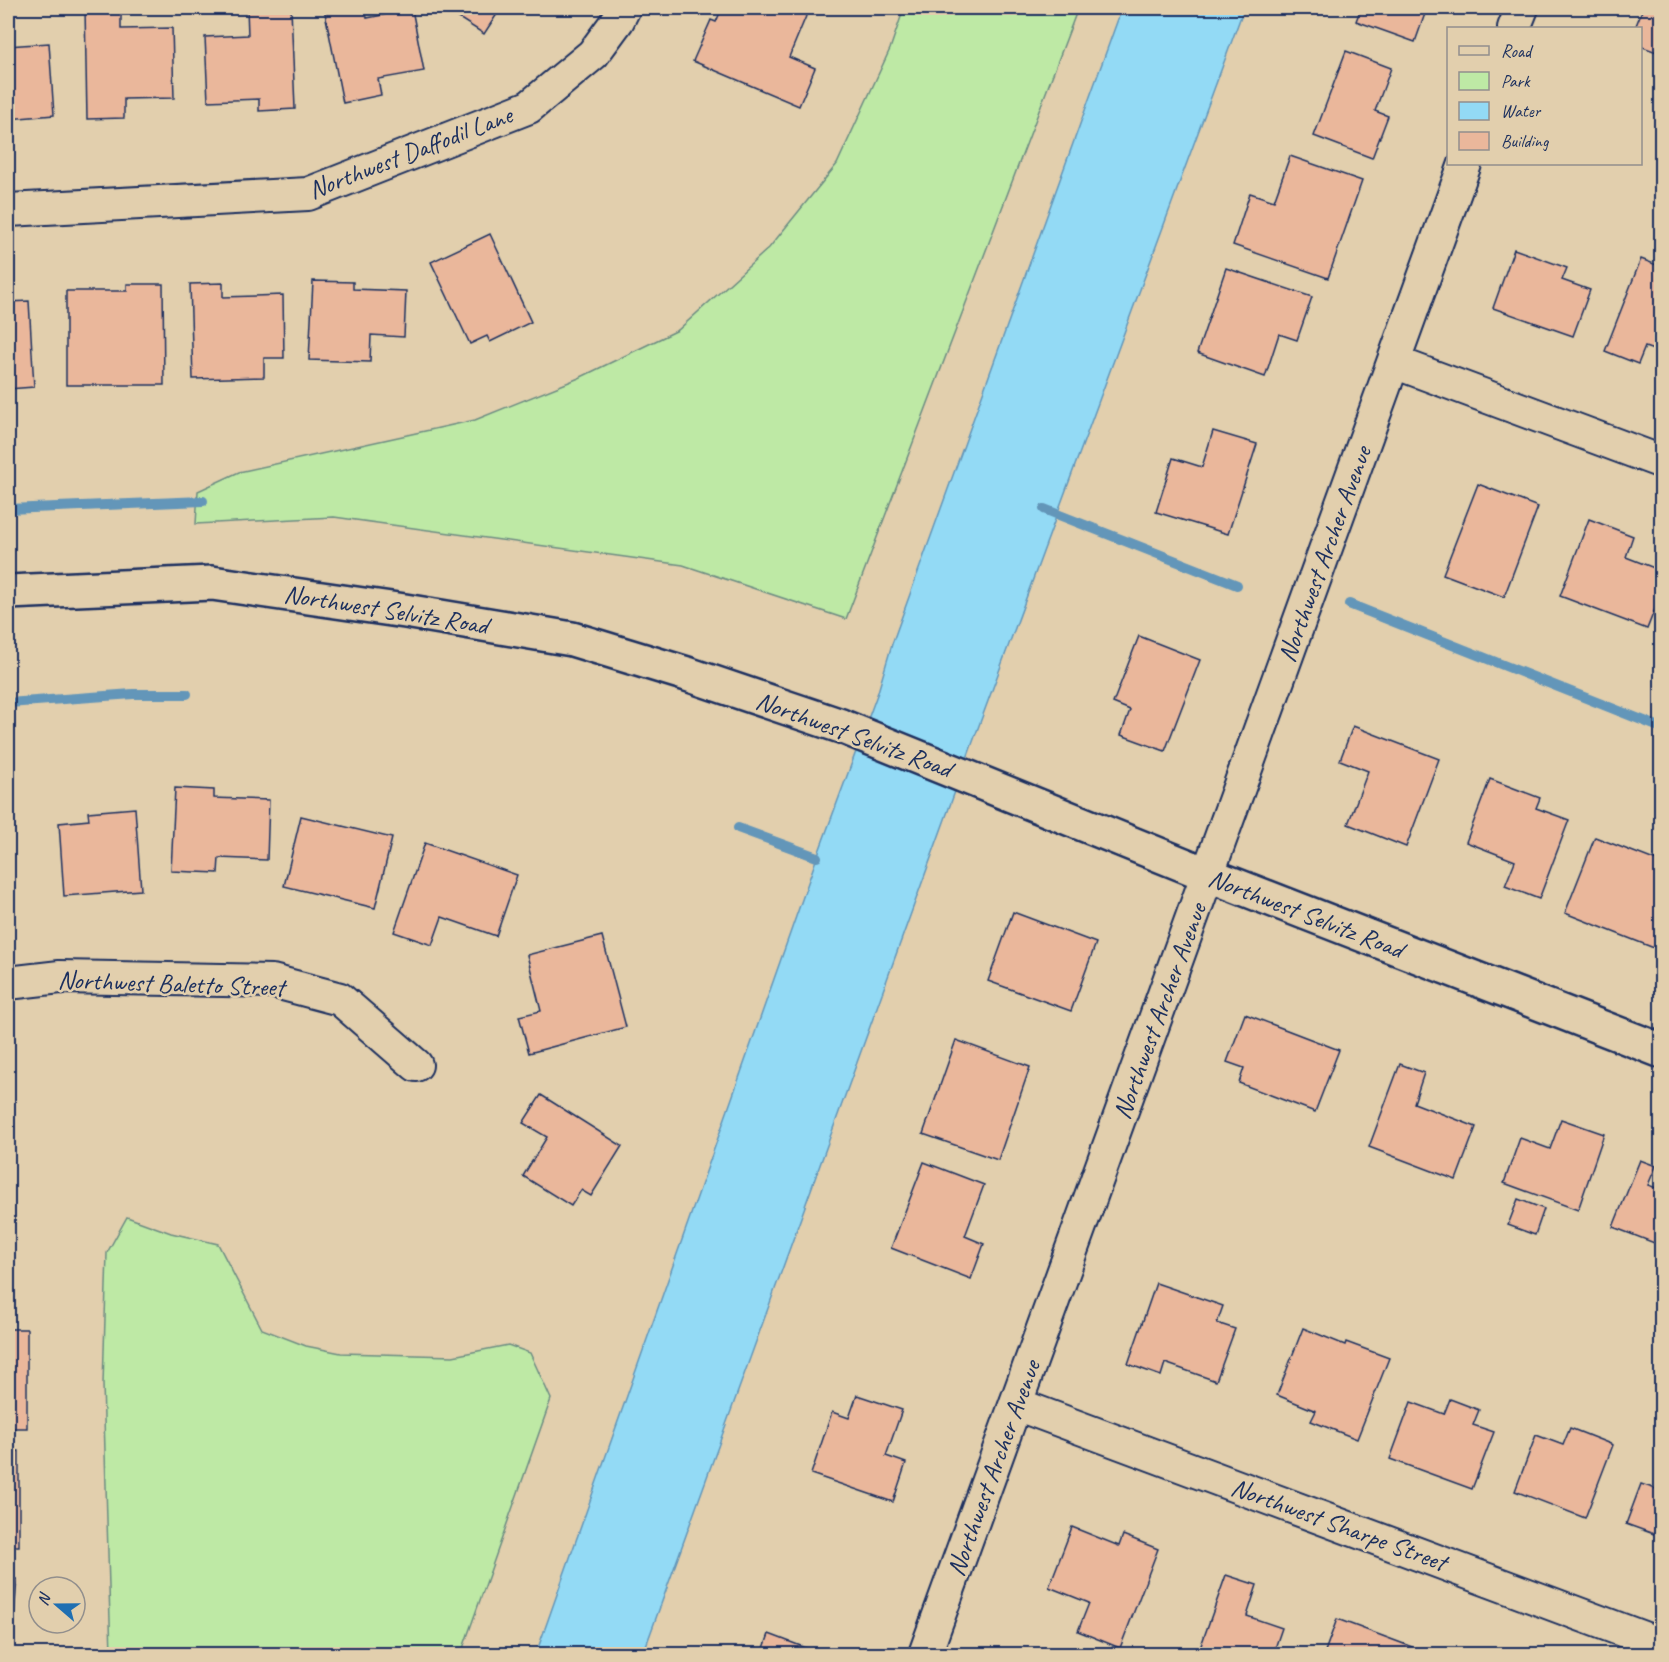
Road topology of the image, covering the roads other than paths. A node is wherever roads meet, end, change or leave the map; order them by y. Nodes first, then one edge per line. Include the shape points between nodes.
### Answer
1 (624, 8) edge
2 (1522, 8) edge
3 (1514, 27) edge
4 (1465, 165) edge
5 (8, 210) edge
6 (1394, 362) junction
7 (1662, 462) edge
8 (8, 592) edge
9 (1209, 875) junction
10 (8, 983) edge
11 (1662, 1051) edge
12 (416, 1065) dead end
13 (1016, 1404) junction
14 (1662, 1645) edge
15 (925, 1654) edge

1 - 5 street, Northwest Daffodil Lane via 592,54 529,107 308,194
2 - 3 street
4 - 6 street, Northwest Archer Avenue
6 - 7 street
6 - 9 street, Northwest Archer Avenue
8 - 9 street, Northwest Selvitz Road via 212,583 572,639 841,726
9 - 11 street, Northwest Selvitz Road
9 - 13 street, Northwest Archer Avenue
10 - 12 street, Northwest Baletto Street via 60,977 272,981 340,999
13 - 14 street, Northwest Sharpe Street
13 - 15 street, Northwest Archer Avenue

